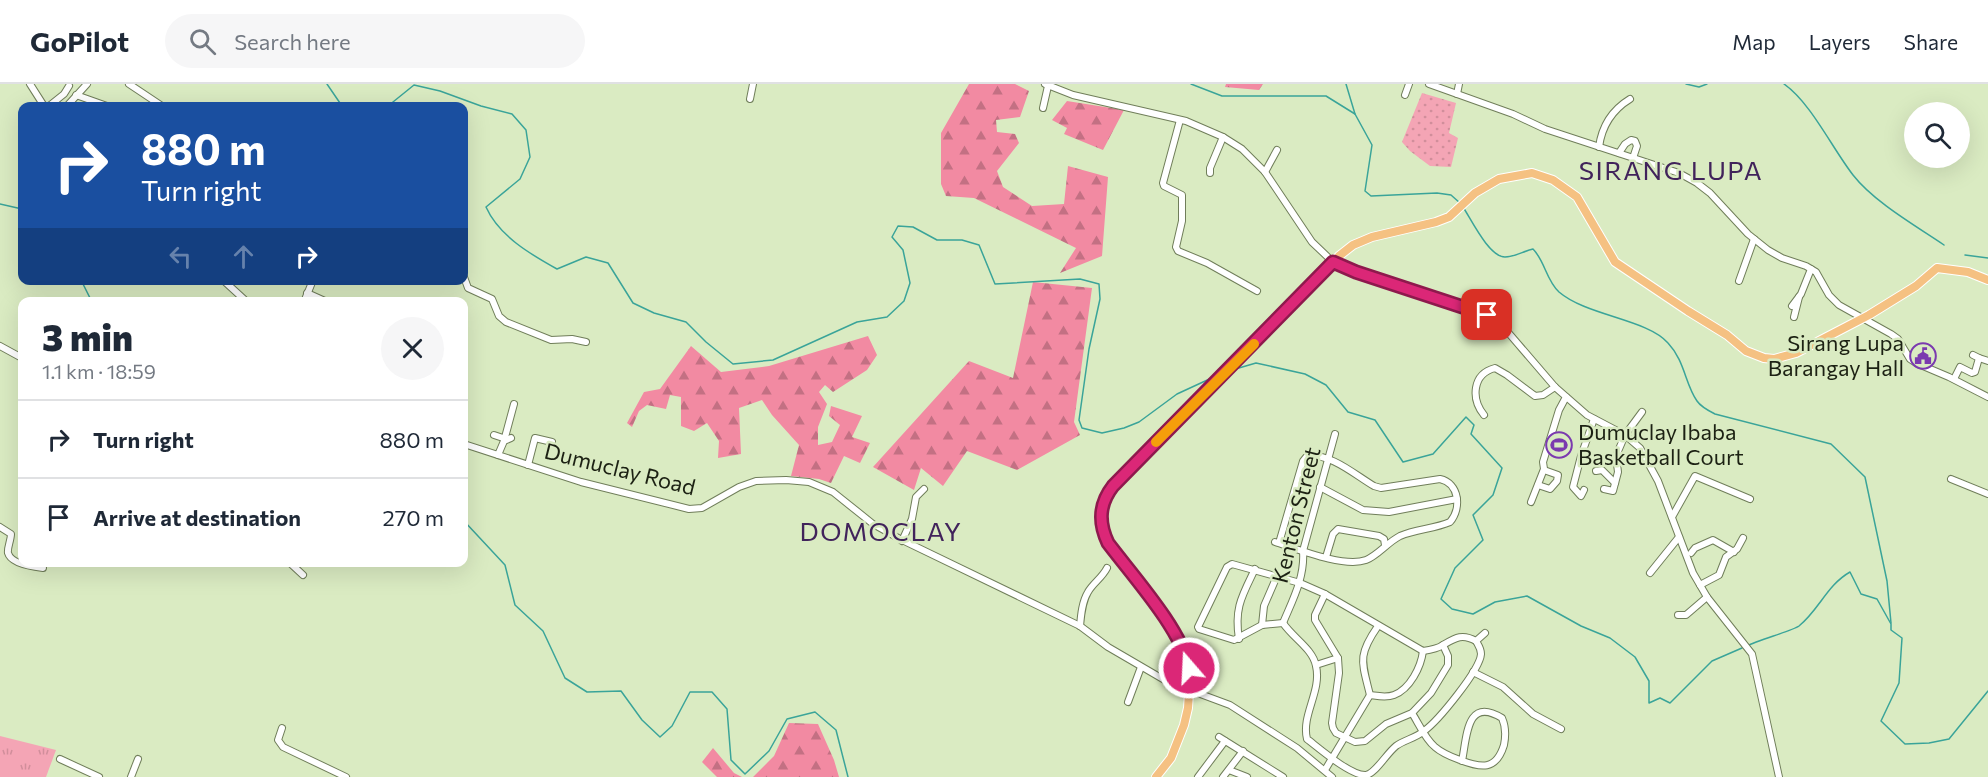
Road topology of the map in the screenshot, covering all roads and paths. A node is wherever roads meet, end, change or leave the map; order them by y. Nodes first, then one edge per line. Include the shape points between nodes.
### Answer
1 (30, 84) edge
2 (87, 84) edge
3 (129, 84) edge
4 (753, 84) edge
5 (1409, 84) edge
6 (1429, 84) edge
7 (1459, 84) edge
8 (1046, 85) edge
9 (69, 86) dead end
10 (1457, 94) junction
11 (76, 95) junction
12 (1405, 95) dead end
13 (750, 99) dead end
14 (1630, 99) dead end
15 (41, 102) edge
16 (55, 102) edge
17 (70, 102) edge
18 (96, 102) edge
19 (156, 102) edge
20 (1043, 108) dead end
21 (1180, 120) junction
22 (1223, 137) junction
23 (1599, 147) junction
24 (1277, 150) dead end
25 (1619, 153) junction
26 (1633, 158) junction
27 (1264, 172) junction
28 (1210, 173) dead end
29 (1754, 239) junction
30 (1333, 262) junction
31 (1811, 269) junction
32 (1988, 280) edge
33 (1739, 281) dead end
34 (228, 285) edge
35 (311, 285) edge
36 (467, 285) edge
37 (1257, 291) dead end
38 (307, 293) junction
39 (242, 297) edge
40 (306, 297) edge
41 (316, 297) edge
42 (1799, 297) junction
43 (1792, 306) dead end
44 (1794, 317) dead end
45 (1864, 318) junction
46 (586, 342) dead end
47 (0, 346) edge
48 (18, 356) edge
49 (1988, 362) edge
50 (1954, 379) junction
51 (1555, 387) junction
52 (1566, 397) junction
53 (1988, 397) edge
54 (514, 404) dead end
55 (1642, 412) dead end
56 (1484, 415) dead end
57 (1594, 419) junction
58 (1335, 434) dead end
59 (494, 435) dead end
60 (1624, 435) junction
61 (512, 438) dead end
62 (503, 439) junction
63 (552, 442) dead end
64 (468, 445) edge
65 (498, 455) junction
66 (1329, 459) junction
67 (528, 465) junction
68 (1544, 470) junction
69 (1596, 471) dead end
70 (1950, 479) dead end
71 (1615, 483) junction
72 (1538, 485) junction
73 (1320, 487) junction
74 (924, 489) dead end
75 (1604, 489) dead end
76 (1584, 490) dead end
77 (1988, 494) edge
78 (1457, 499) junction
79 (1750, 500) dead end
80 (1532, 502) dead end
81 (1672, 517) junction
82 (0, 527) edge
83 (1679, 537) junction
84 (1743, 538) dead end
85 (902, 541) junction
86 (1385, 545) junction
87 (1303, 551) junction
88 (1734, 552) junction
89 (1690, 553) dead end
90 (1326, 557) junction
91 (18, 561) edge
92 (34, 567) edge
93 (294, 567) edge
94 (44, 568) dead end
95 (1107, 568) dead end
96 (1255, 569) junction
97 (1650, 573) dead end
98 (303, 575) dead end
99 (1277, 576) junction
100 (1300, 583) junction
101 (1700, 585) junction
102 (1325, 594) junction
103 (1707, 597) junction
104 (1678, 615) dead end
105 (1283, 622) junction
106 (1262, 625) junction
107 (1080, 626) junction
108 (1378, 626) junction
109 (1485, 633) dead end
110 (1239, 639) junction
111 (1476, 641) junction
112 (1443, 645) junction
113 (1423, 651) junction
114 (1338, 658) junction
115 (1316, 665) junction
116 (1142, 667) junction
117 (1473, 672) junction
118 (1189, 690) junction
119 (1370, 695) junction
120 (1128, 702) dead end
121 (1412, 713) junction
122 (282, 728) dead end
123 (1562, 729) dead end
124 (1424, 732) junction
125 (1344, 738) junction
126 (1244, 751) junction
127 (1331, 758) junction
128 (60, 759) dead end
129 (138, 759) dead end
130 (1462, 761) junction
131 (1229, 770) junction
132 (1325, 770) junction
133 (99, 777) edge
134 (131, 777) edge
135 (346, 777) edge
136 (1156, 777) edge
137 (1198, 777) edge
138 (1223, 777) edge
139 (1247, 777) edge
140 (1283, 777) edge
141 (1332, 777) edge
142 (1779, 777) edge

1 - 15 street
2 - 11 street
3 - 19 street
4 - 13 street
5 - 12 street
6 - 10 street
7 - 10 street
8 - 20 street
8 - 21 street
9 - 16 street
10 - 23 street
11 - 17 street
11 - 18 street
14 - 23 street via 1617,107 1605,125
21 - 22 street
21 - 37 street via 1163,183 1182,195 1176,248
22 - 27 street via 1242,149
22 - 28 street
23 - 25 street
24 - 27 street
25 - 26 street
25 - 26 street via 1624,144 1635,141
26 - 29 street via 1697,183
27 - 30 street via 1312,242
29 - 31 street via 1775,254
29 - 33 street
30 - 45 main road via 1362,241 1449,217 1475,193 1499,179 1532,173 1553,180 1577,197 1615,262 1755,355 1784,358
30 - 51 street via 1487,315 1500,323
30 - 118 main road via 1113,486 1104,500 1101,520 1108,543 1176,634 1187,658
31 - 42 street
31 - 45 street via 1820,276 1834,301
32 - 45 main road via 1968,272 1937,268
34 - 39 street
35 - 38 street
36 - 46 street via 492,298 499,316 506,322 551,339
38 - 40 street
38 - 41 street
42 - 43 street
42 - 44 street
45 - 50 street via 1898,339 1916,363
47 - 48 street
49 - 50 street via 1976,356 1974,373 1960,367
50 - 53 street
51 - 52 street
51 - 56 street via 1535,396 1495,368 1489,370 1476,389 1477,406
52 - 57 street
52 - 68 street via 1543,462
54 - 62 street
55 - 60 street
57 - 60 street
57 - 76 street via 1573,487 1580,496
58 - 66 street, Kenton Street
59 - 62 street
60 - 71 street via 1616,457
60 - 81 street via 1640,448 1652,467
61 - 62 street
62 - 65 street
63 - 67 street via 536,438
64 - 65 street, Dumuclay Road
65 - 67 street, Dumuclay Road
66 - 73 street, Kenton Street
66 - 78 street via 1381,488 1447,480 1453,484
66 - 87 street via 1314,455 1303,461 1277,543
67 - 85 street, Dumuclay Road via 689,509 702,508 756,481 809,482 833,492
68 - 72 street
68 - 72 street via 1558,475 1557,481 1550,489
69 - 71 street via 1602,471
70 - 77 street
71 - 75 street via 1612,492
72 - 80 street
73 - 78 street via 1364,510 1389,512
73 - 87 street, Kenton Street
74 - 85 street via 916,497
78 - 86 street via 1450,522 1408,533
79 - 81 street via 1695,476
81 - 83 street
82 - 91 street via 10,534 8,552
83 - 97 street
83 - 101 street
84 - 88 street
85 - 107 street, Dumuclay Road
86 - 90 street via 1366,560 1344,563
86 - 90 street via 1379,536 1338,529
87 - 90 street
87 - 100 street, Kenton Street
88 - 89 street via 1713,540
88 - 101 street via 1726,557 1716,579
92 - 94 street
93 - 98 street
95 - 107 street via 1089,590
96 - 99 street
96 - 110 street via 1240,600
96 - 110 street via 1230,564 1198,627 1227,639
99 - 100 street
99 - 106 street via 1264,606
100 - 102 street
100 - 105 street, Kenton Street
101 - 103 street
102 - 108 street
102 - 114 street via 1315,620
103 - 104 street via 1686,615
103 - 142 street via 1752,654
105 - 106 street
105 - 115 street
106 - 110 street
107 - 116 street, Dumuclay Road
108 - 113 street
108 - 119 street via 1363,652
109 - 111 street
111 - 112 street via 1458,636
111 - 117 street via 1481,655
112 - 113 street
112 - 121 street via 1448,664 1431,693
113 - 119 street via 1417,671 1405,688 1392,696
114 - 115 street
114 - 125 street via 1332,723 1336,733
115 - 127 street via 1307,739
116 - 118 street, Dumuclay Road
116 - 120 street
117 - 123 street via 1503,687 1533,714
117 - 124 street
118 - 132 street, Dumuclay Road via 1230,705
118 - 136 main road via 1181,733 1171,758
119 - 125 street
121 - 124 street
121 - 125 street via 1386,724 1365,741
122 - 135 street via 278,740 283,747
124 - 127 street via 1397,745 1366,775
124 - 130 street via 1435,747
125 - 127 street
126 - 131 street
126 - 137 street via 1222,739
126 - 140 street
127 - 132 street
128 - 133 street
129 - 134 street
130 - 130 street via 1468,726 1476,713 1493,712 1502,718 1505,741 1493,763 1485,767
131 - 138 street
131 - 139 street
132 - 141 street, Dumuclay Road

